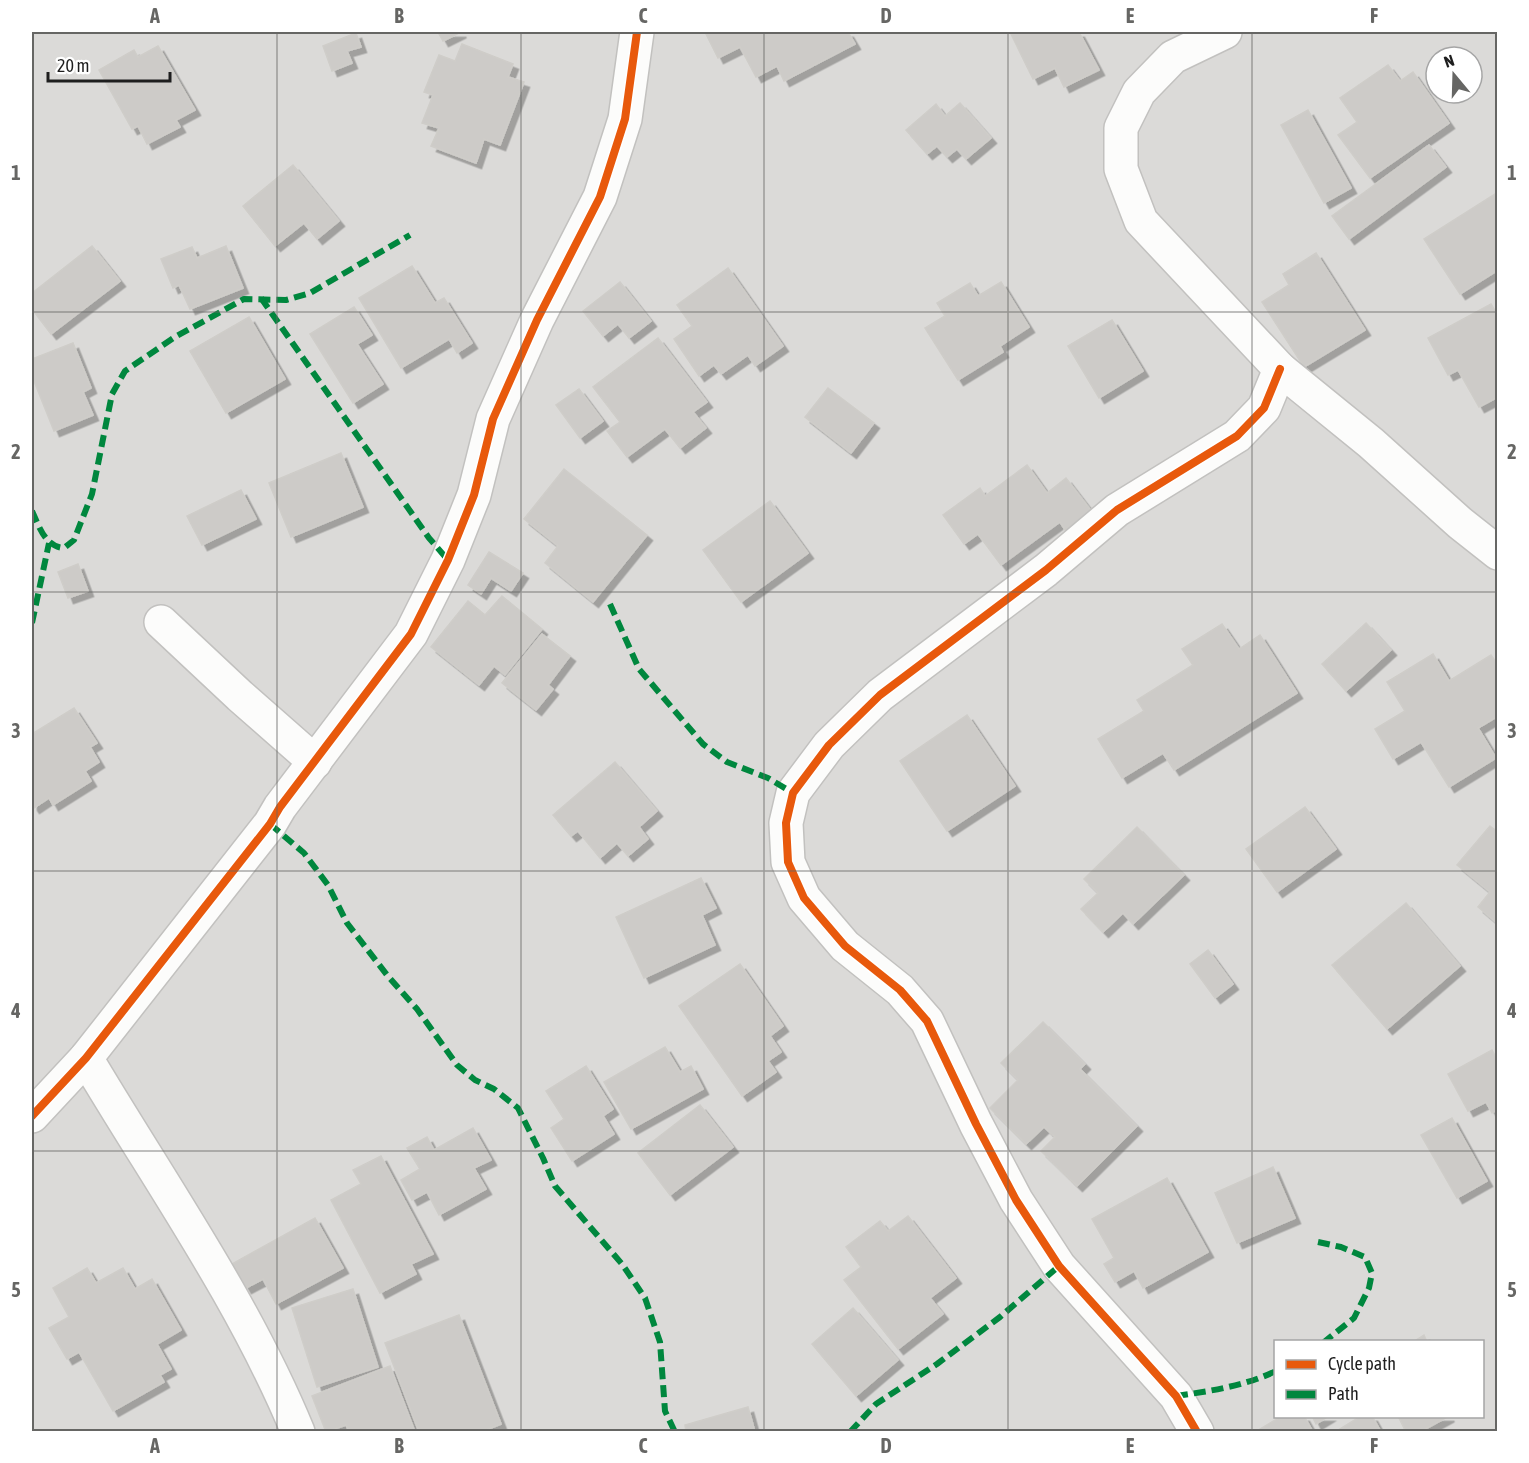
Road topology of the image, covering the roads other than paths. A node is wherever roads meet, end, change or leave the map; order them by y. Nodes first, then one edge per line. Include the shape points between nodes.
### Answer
1 (637, 32) edge
2 (1225, 32) edge
3 (1280, 369) junction
4 (1497, 553) edge
5 (161, 622) dead end
6 (315, 762) junction
7 (86, 1058) junction
8 (32, 1116) edge
9 (298, 1431) edge
10 (1197, 1431) edge

1 - 6 street via 625,119 600,197 492,419 474,495 448,560 411,634
2 - 3 street via 1173,57 1139,92 1121,128 1121,169 1141,220
3 - 4 street
3 - 10 street via 1264,408 1237,436 1117,510 1046,570 880,695 829,745 793,793 786,823 788,862 804,898 845,946 900,990 927,1021 1006,1181 1059,1266 1176,1396
5 - 6 street
6 - 7 street
7 - 8 street
7 - 9 street via 247,1327

